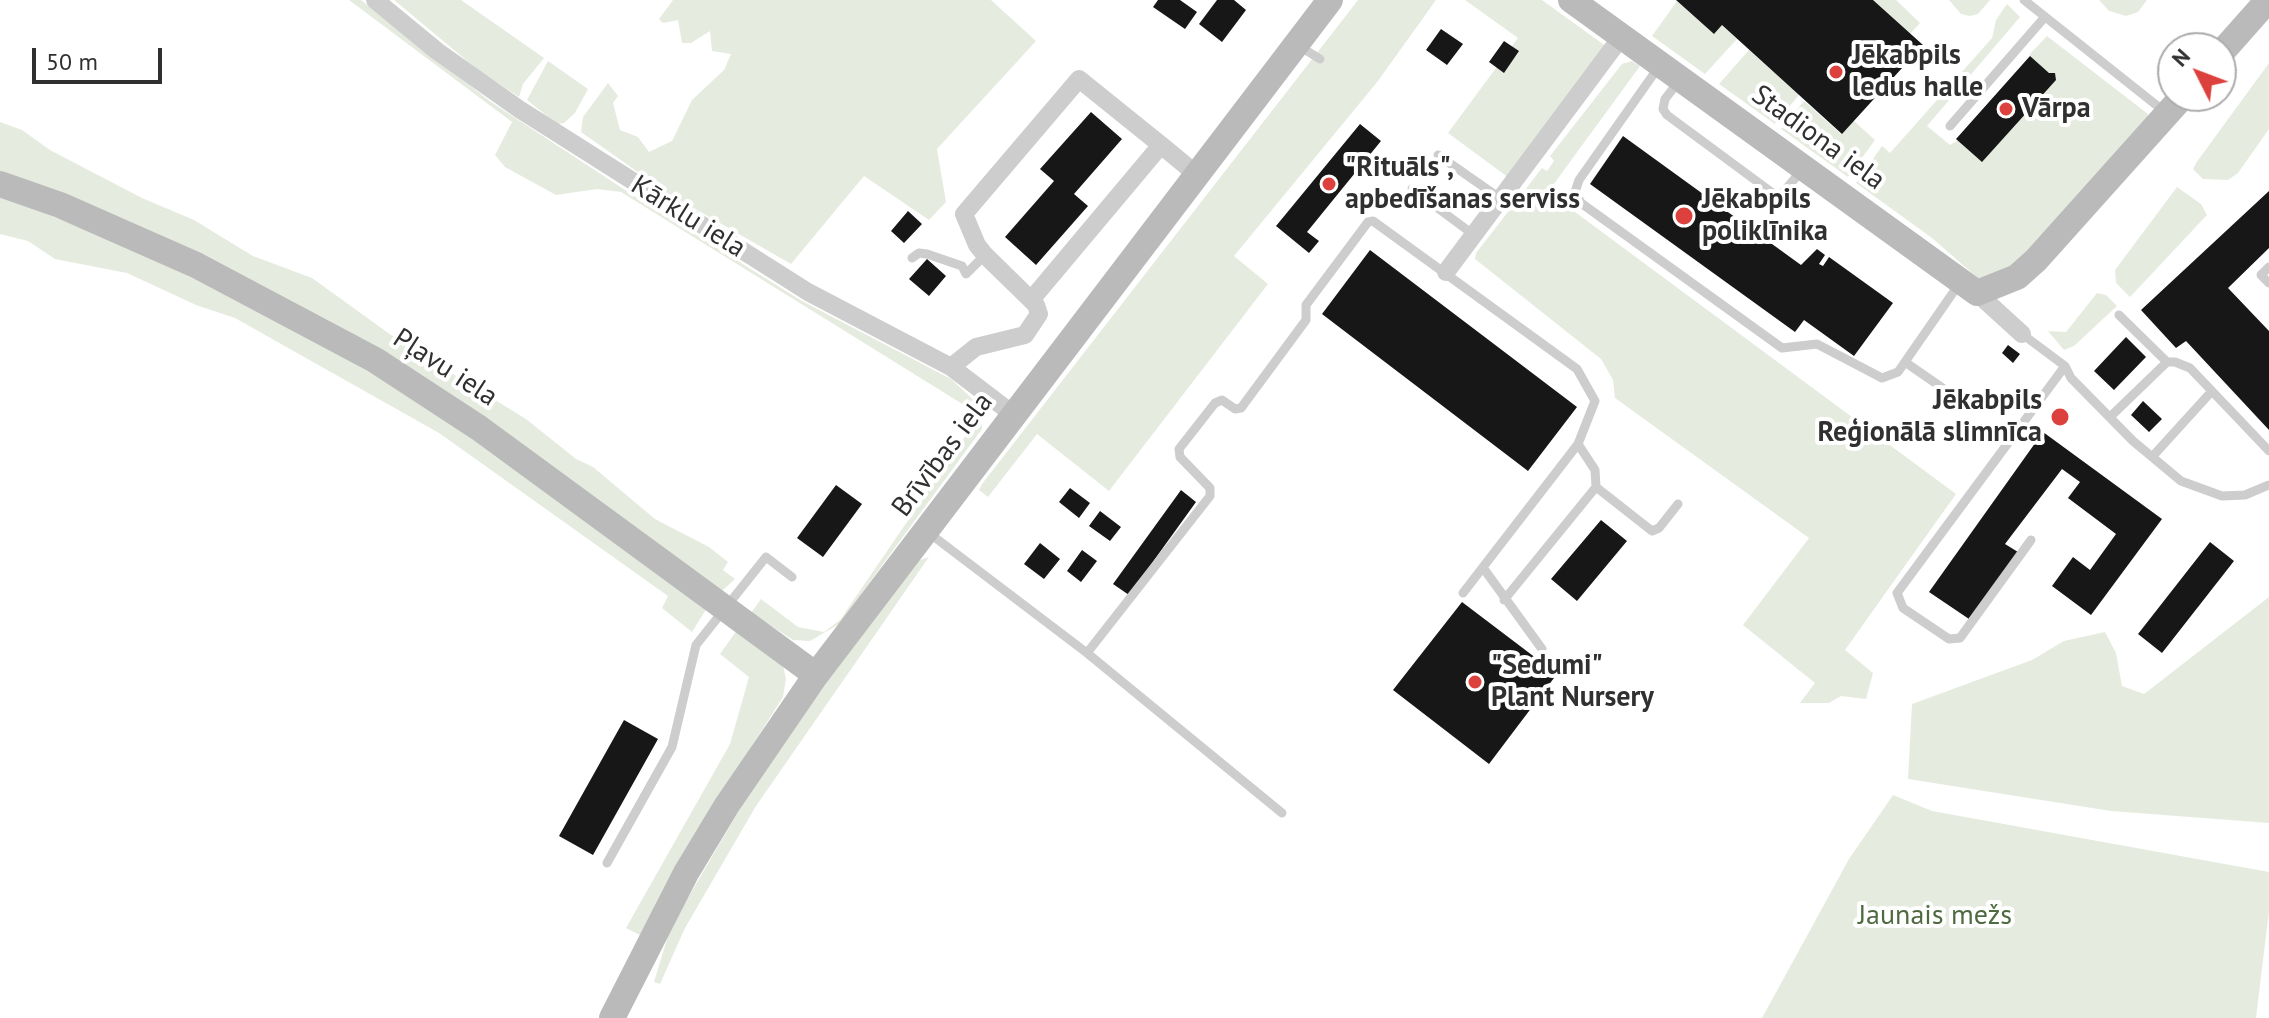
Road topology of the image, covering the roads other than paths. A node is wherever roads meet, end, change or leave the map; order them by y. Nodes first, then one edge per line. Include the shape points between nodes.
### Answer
1 (375, 0) edge
2 (1330, 0) edge
3 (1571, 0) edge
4 (2024, 0) edge
5 (2268, 0) edge
6 (2044, 18) junction
7 (2237, 35) edge
8 (1622, 36) junction
9 (1296, 44) junction
10 (1320, 59) dead end
11 (1671, 71) junction
12 (2157, 93) edge
13 (2169, 112) edge
14 (1950, 126) dead end
15 (1161, 145) junction
16 (1438, 155) dead end
17 (1804, 168) junction
18 (1196, 174) junction
19 (0, 184) edge
20 (1412, 189) dead end
21 (1501, 199) junction
22 (1474, 235) junction
23 (985, 255) junction
24 (912, 258) dead end
25 (2269, 267) edge
26 (1446, 272) junction
27 (2269, 283) edge
28 (1969, 287) junction
29 (1031, 300) junction
30 (2119, 315) dead end
31 (2022, 334) joint
32 (1905, 362) junction
33 (2167, 362) junction
34 (2065, 366) junction
35 (951, 367) junction
36 (2212, 391) junction
37 (1967, 405) dead end
38 (1014, 415) junction
39 (2110, 417) junction
40 (1578, 444) junction
41 (2269, 451) edge
42 (2152, 457) junction
43 (2269, 485) edge
44 (1596, 487) junction
45 (1678, 504) dead end
46 (926, 530) junction
47 (2031, 540) dead end
48 (1484, 569) junction
49 (792, 577) dead end
50 (1463, 593) dead end
51 (1504, 600) junction
52 (724, 609) junction
53 (1542, 649) dead end
54 (1087, 653) junction
55 (816, 675) junction
56 (1282, 813) dead end
57 (607, 863) dead end
58 (639, 968) junction
59 (612, 1018) edge
60 (627, 1018) edge

1 - 35 street, Kārklu iela via 506,100 660,200 808,292
2 - 9 street, Brīvības iela
3 - 8 street, Stadiona iela
4 - 6 lane
5 - 7 street
6 - 12 lane
6 - 14 lane
8 - 11 street, Stadiona iela
8 - 21 street
9 - 10 lane
9 - 18 street, Brīvības iela
11 - 17 street, Stadiona iela
11 - 17 lane via 1663,109 1667,115 1774,194 1781,195
11 - 32 lane via 1579,180 1576,199 1782,348 1817,344 1882,378 1891,377
13 - 28 street via 2017,277
15 - 18 street
15 - 23 street via 1079,79 967,208 964,221
15 - 29 street
16 - 21 lane
17 - 28 street, Stadiona iela
18 - 38 street, Brīvības iela
19 - 52 street, Pļavu iela via 196,265 375,360 479,428
20 - 22 lane
21 - 22 street
22 - 26 street
23 - 24 lane via 966,274 962,266 927,254
23 - 29 street
25 - 27 lane via 2261,275
26 - 40 lane via 1577,369 1595,401
26 - 54 lane via 1368,222 1306,305 1306,320 1241,408 1222,400 1215,403 1179,449 1180,457 1210,488 1210,496
28 - 31 street, Stadiona iela
28 - 32 lane
29 - 35 street via 1039,314 1025,335 976,347
30 - 33 lane
31 - 34 lane
32 - 37 lane
33 - 36 lane via 2190,368
33 - 39 lane
34 - 39 lane
34 - 47 lane via 1897,593 1903,608 1949,639 1960,638
35 - 38 street, Kārklu iela
36 - 41 lane
36 - 42 lane
38 - 46 street, Brīvības iela
39 - 42 lane
40 - 44 lane via 1595,470
40 - 48 lane
42 - 43 lane via 2181,481 2222,496 2245,495
44 - 45 lane via 1652,531
44 - 51 lane
46 - 54 lane
46 - 55 street, Brīvības iela
48 - 50 lane
48 - 51 lane
49 - 52 lane via 766,557
51 - 53 lane
52 - 55 street, Pļavu iela
52 - 57 lane via 696,645 672,747
54 - 56 lane
55 - 58 street, Brīvības iela via 727,805
58 - 59 street, Brīvības iela
58 - 60 street, Brīvības iela

